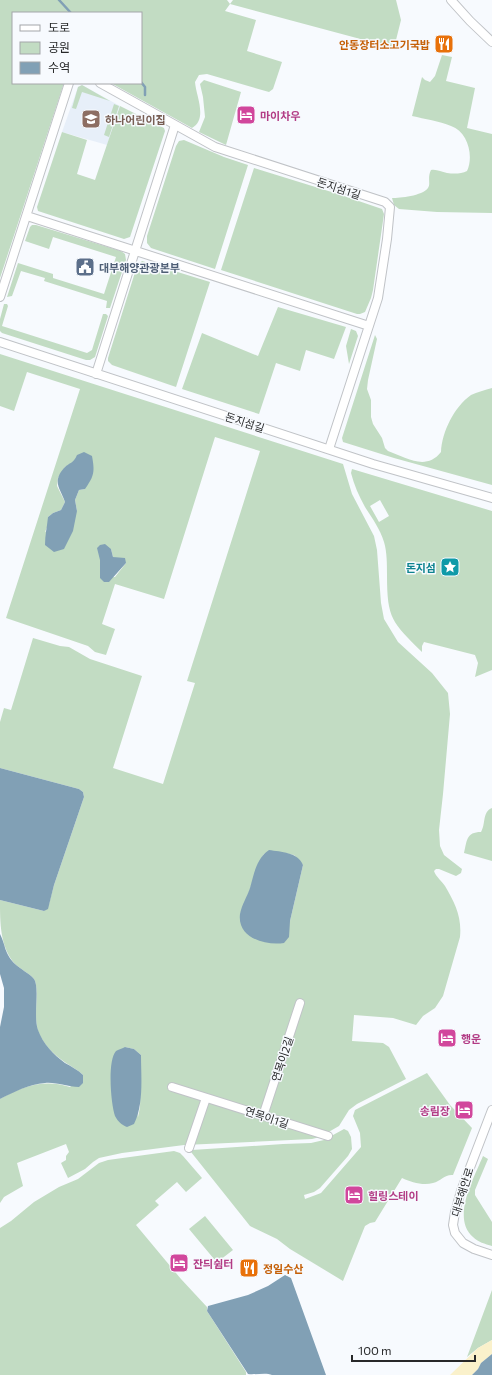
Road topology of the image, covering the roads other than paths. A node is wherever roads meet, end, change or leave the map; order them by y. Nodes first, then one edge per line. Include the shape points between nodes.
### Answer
1 (450, 0) edge
2 (492, 42) edge
3 (69, 84) edge
4 (102, 84) edge
5 (175, 126) junction
6 (27, 216) junction
7 (135, 250) junction
8 (0, 297) edge
9 (369, 326) junction
10 (0, 342) edge
11 (96, 374) junction
12 (329, 449) junction
13 (492, 498) edge
14 (300, 1003) dead end
15 (172, 1087) dead end
16 (206, 1098) junction
17 (492, 1110) edge
18 (263, 1116) junction
19 (328, 1136) dead end
20 (189, 1148) dead end
21 (492, 1255) edge

1 - 2 street
3 - 6 street
4 - 5 street, 돈지섬1길
5 - 7 street
5 - 9 street, 돈지섬1길 via 220,149 388,204 390,210 381,284
6 - 7 street
6 - 8 street
7 - 9 street
7 - 11 street
9 - 12 street, 돈지섬1길
10 - 11 street, 돈지섬길
11 - 12 street, 돈지섬길
12 - 13 street, 돈지섬길 via 421,479
14 - 18 street, 연목이2길
15 - 16 street, 연목이1길
16 - 18 street, 연목이1길
16 - 20 street
17 - 21 street, 대부해안로 via 461,1191 453,1220 455,1233 460,1240 474,1249
18 - 19 street, 연목이1길

